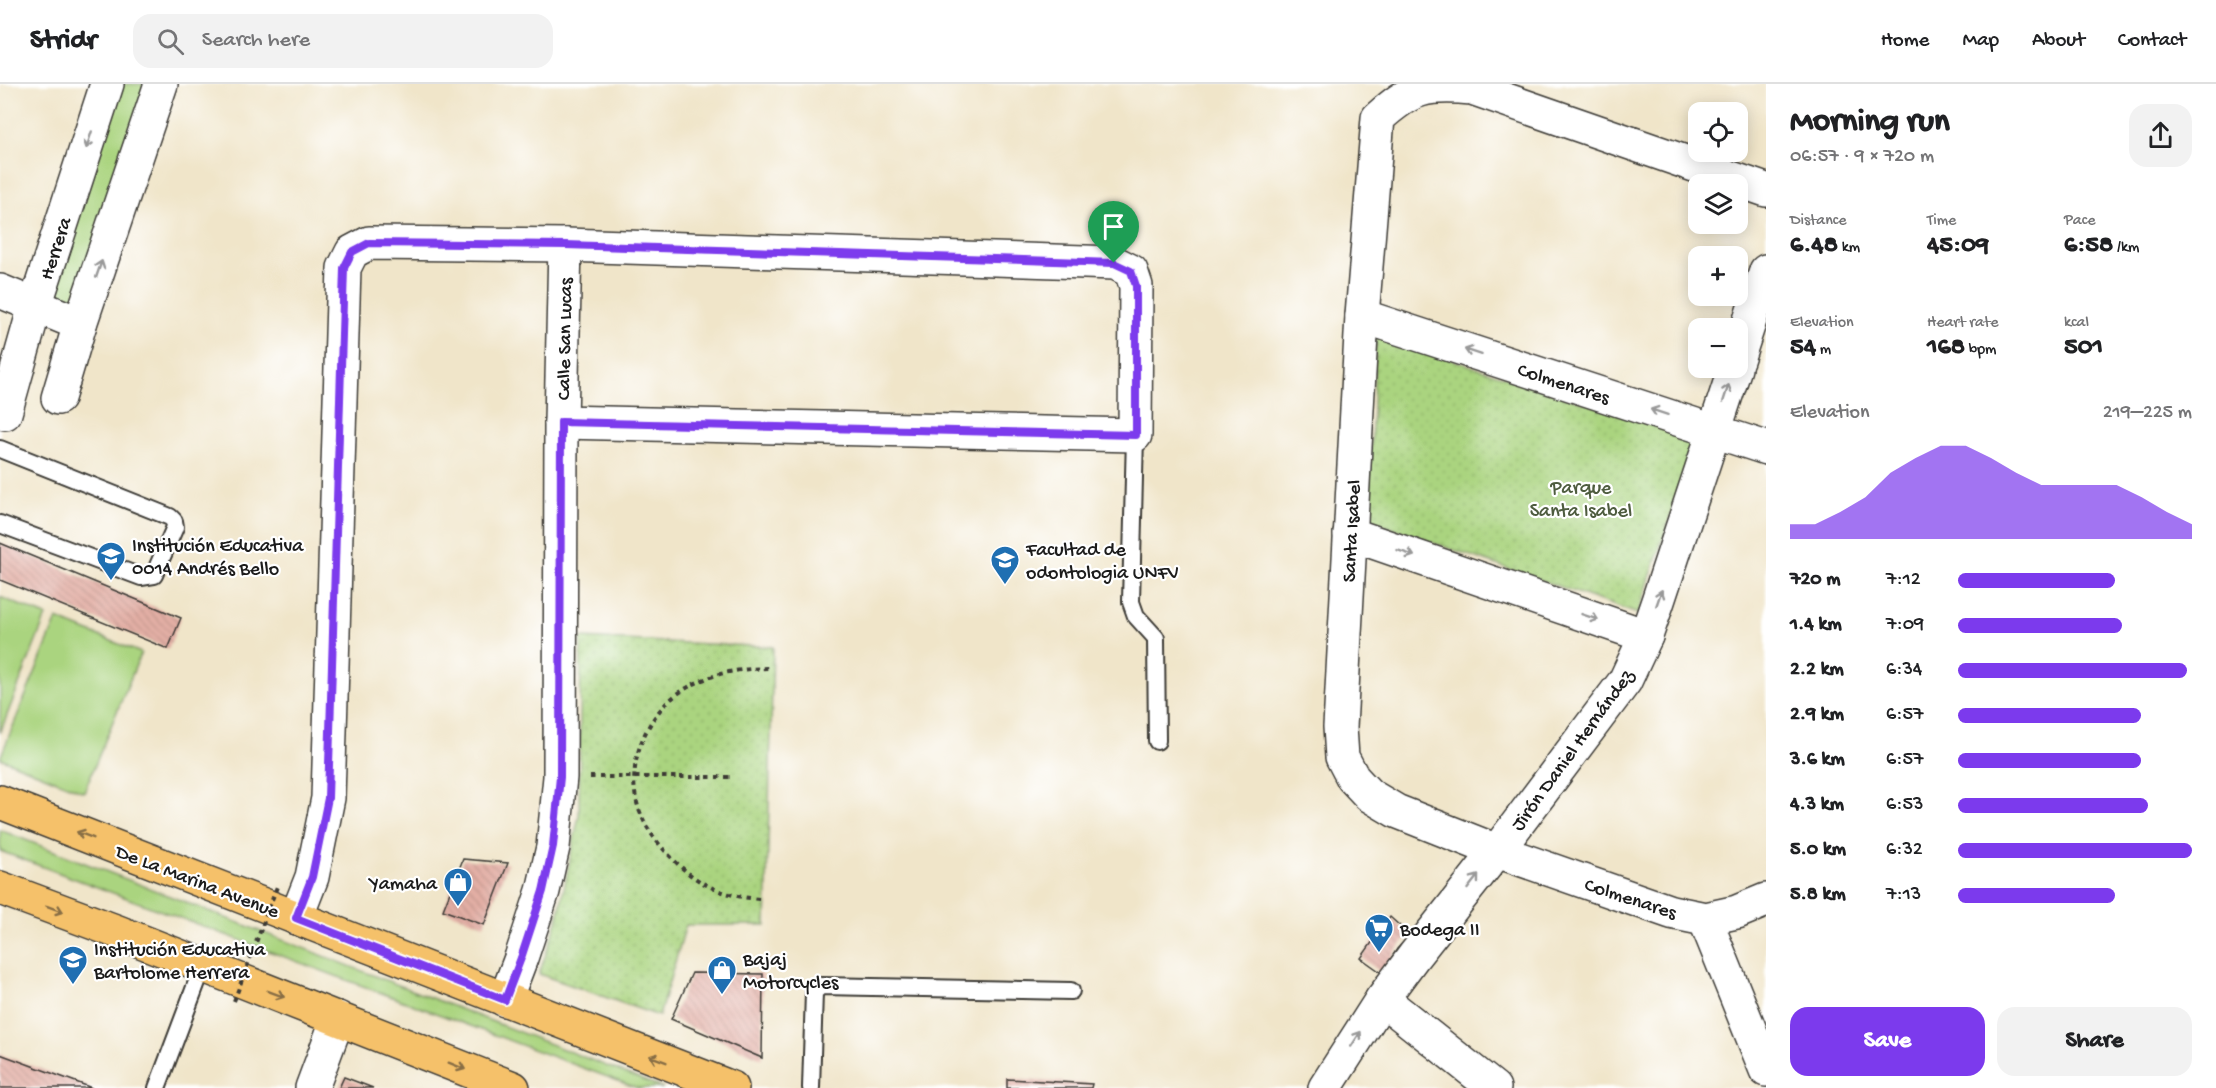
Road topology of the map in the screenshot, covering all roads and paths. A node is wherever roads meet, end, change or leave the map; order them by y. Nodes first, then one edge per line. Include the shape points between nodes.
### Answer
1 (106, 84) edge
2 (160, 84) edge
3 (1383, 84) edge
4 (1510, 93) edge
5 (1378, 118) junction
6 (1766, 190) edge
7 (566, 245) junction
8 (1766, 271) edge
9 (0, 291) edge
10 (35, 306) junction
11 (1362, 316) junction
12 (80, 324) junction
13 (1748, 326) edge
14 (1732, 378) edge
15 (58, 398) dead end
16 (2, 418) edge
17 (561, 422) junction
18 (1714, 430) junction
19 (1136, 435) junction
20 (1766, 448) edge
21 (0, 449) edge
22 (0, 524) edge
23 (1350, 534) junction
24 (1646, 636) junction
25 (768, 668) dead end
26 (1157, 741) dead end
27 (560, 777) junction
28 (634, 777) junction
29 (730, 777) dead end
30 (0, 802) edge
31 (1497, 851) junction
32 (278, 884) dead end
33 (0, 888) edge
34 (759, 899) dead end
35 (1766, 900) edge
36 (296, 918) junction
37 (1705, 919) junction
38 (203, 966) junction
39 (1071, 991) dead end
40 (1382, 999) junction
41 (234, 1000) dead end
42 (505, 1000) junction
43 (338, 1018) junction
44 (1766, 1070) edge
45 (157, 1088) edge
46 (312, 1088) edge
47 (513, 1088) edge
48 (732, 1088) edge
49 (811, 1088) edge
50 (1325, 1088) edge
51 (1494, 1088) edge

1 -> 10 street, Herrera
12 -> 2 street
3 - 5 street, Santa Isabel
4 - 5 street via 1446,85 1420,87 1399,98
4 - 6 street
5 - 11 street, Santa Isabel
7 - 17 street, Calle San Lucas
7 - 19 street via 1114,263 1131,271 1136,286
7 - 36 street via 369,243 352,252 344,268 328,798 312,877
8 - 13 street
9 - 10 street
10 - 12 street
10 - 16 street, Herrera
18 -> 11 street, Colmenares
11 - 23 street, Santa Isabel
12 - 15 street
18 -> 14 street, Jirón Daniel Hernández
17 - 19 street
17 - 27 street, Calle San Lucas
18 - 20 street, Colmenares
24 -> 18 street, Jirón Daniel Hernández
19 - 26 lane via 1131,602 1136,616 1156,638
21 - 22 lane via 170,517 175,527 154,575 141,577
23 -> 24 street
23 - 31 street, Santa Isabel via 1340,727 1342,757 1353,778 1378,801
24 - 31 street, Jirón Daniel Hernández via 1625,681
25 - 28 path via 715,675 684,689 657,712 641,742
27 - 28 path
27 - 42 street, Calle San Lucas via 553,846 543,891
28 - 29 path
28 - 34 path via 639,811 656,842 681,868 709,887 735,897
36 -> 30 main road, De La Marina Avenue
31 - 37 street, Colmenares via 1671,912
40 -> 31 street, Jirón Daniel Hernández
32 - 41 path, bridge
33 -> 38 main road
35 - 37 street, Colmenares
36 - 42 main road, De La Marina Avenue
37 - 44 street
38 -> 43 main road
38 - 45 lane
39 - 49 lane via 821,986 814,992
50 -> 40 street, Jirón Daniel Hernández
40 - 51 street
48 -> 42 main road, De La Marina Avenue
43 - 46 street
43 -> 47 main road

